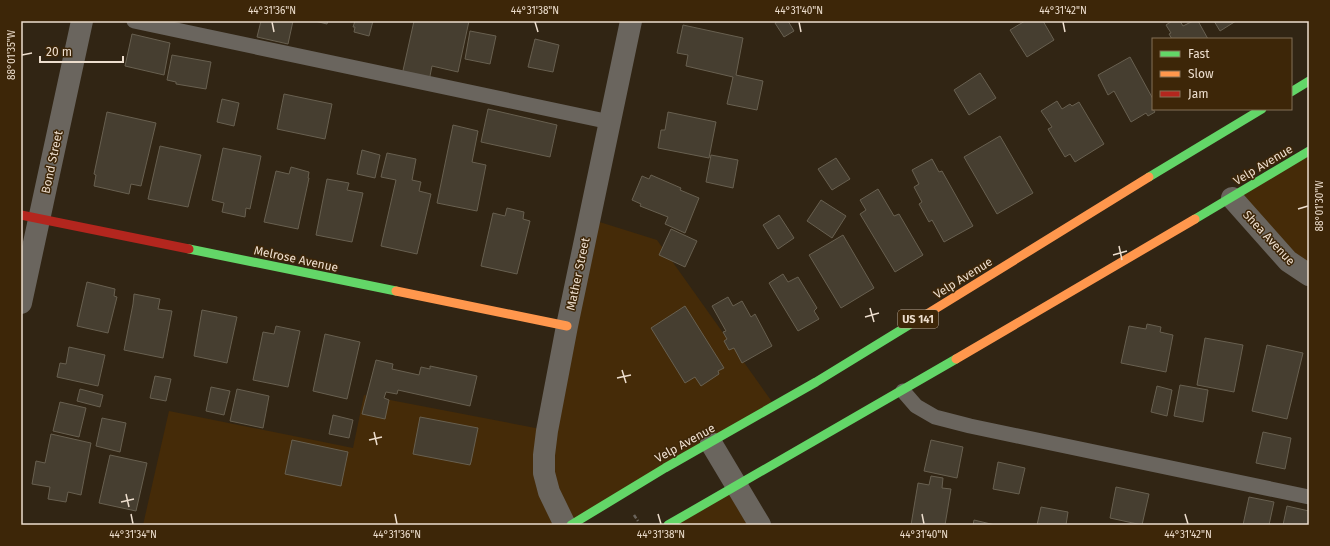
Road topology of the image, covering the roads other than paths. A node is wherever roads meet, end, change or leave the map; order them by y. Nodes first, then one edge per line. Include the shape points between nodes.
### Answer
1 (82, 21) edge
2 (134, 21) edge
3 (631, 21) edge
4 (1309, 81) edge
5 (1292, 91) edge
6 (1260, 110) edge
7 (610, 122) junction
8 (1309, 151) edge
9 (1232, 198) junction
10 (30, 217) edge
11 (1309, 275) edge
12 (21, 303) edge
13 (567, 326) junction
14 (903, 391) junction
15 (711, 443) junction
16 (737, 486) junction
17 (1309, 497) edge
18 (565, 525) edge
19 (571, 525) edge
20 (668, 525) edge
21 (760, 525) edge

1 - 10 street, Bond Street
2 - 7 lane
3 - 7 street, Mather Street
4 - 5 main road
6 - 15 main road, Velp Avenue / US 141 via 816,382
7 - 13 street, Mather Street
8 - 9 main road, Velp Avenue
9 - 11 street, Shea Avenue via 1288,261
9 - 14 main road, Velp Avenue
10 - 12 street, Bond Street
10 - 13 main road, Melrose Avenue
13 - 18 street, Mather Street via 544,455 544,473 549,492
14 - 16 main road, Velp Avenue
14 - 17 lane via 916,406 935,417
15 - 16 street
15 - 19 main road, Velp Avenue / US 141
16 - 20 main road, Velp Avenue
16 - 21 street

